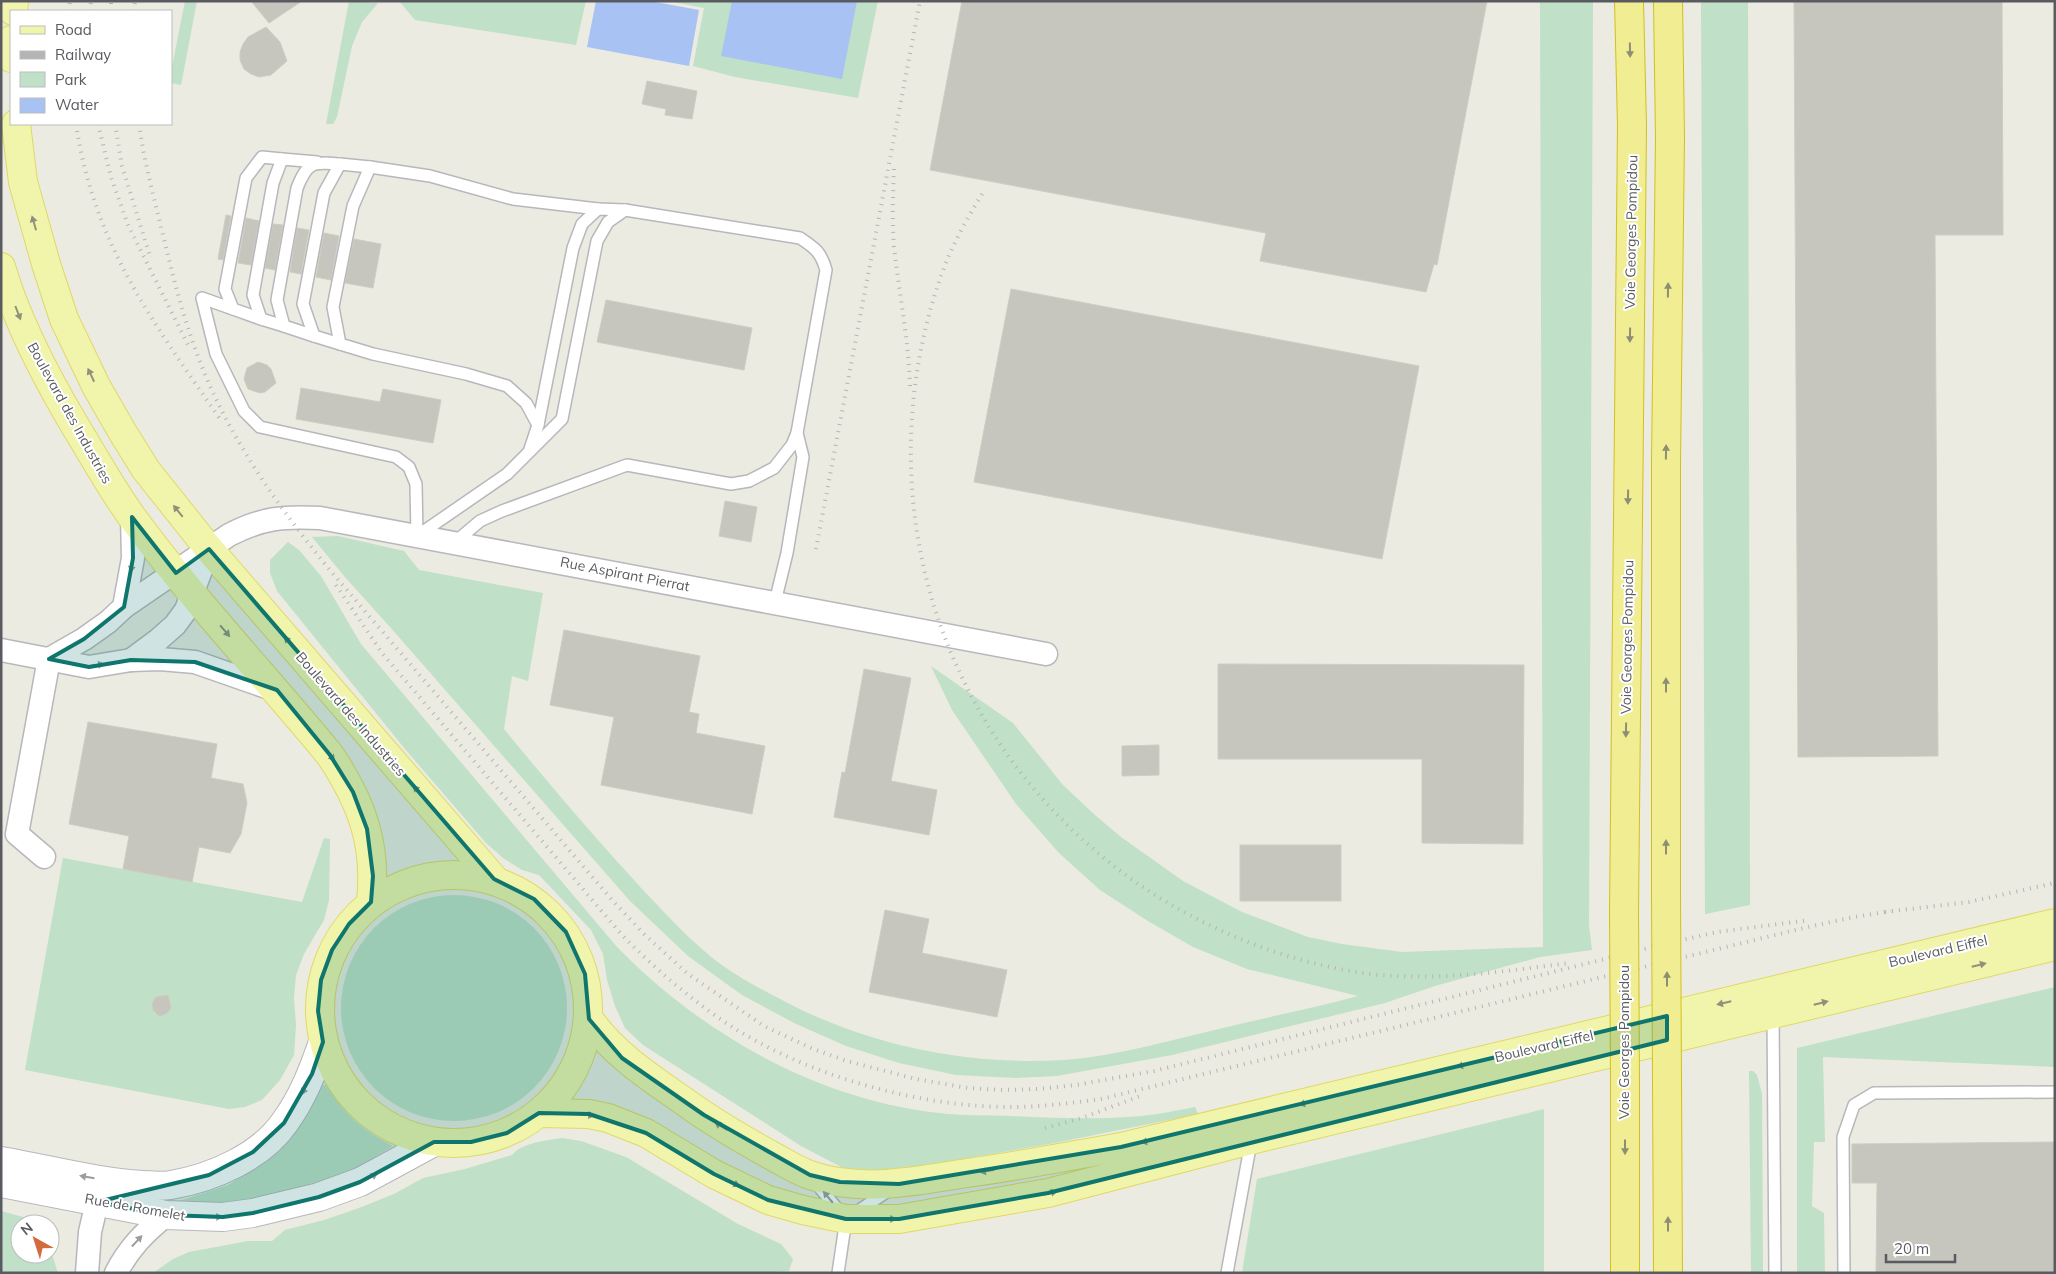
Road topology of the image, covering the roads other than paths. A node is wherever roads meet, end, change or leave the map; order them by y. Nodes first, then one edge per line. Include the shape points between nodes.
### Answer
1 (1629, 1) edge
2 (1668, 1) edge
3 (16, 125) edge
4 (282, 159) junction
5 (317, 162) junction
6 (340, 164) junction
7 (370, 167) junction
8 (598, 209) junction
9 (625, 210) junction
10 (1, 267) edge
11 (233, 309) junction
12 (261, 318) junction
13 (284, 326) junction
14 (314, 336) junction
15 (340, 344) junction
16 (538, 425) junction
17 (797, 434) junction
18 (528, 452) junction
19 (132, 517) junction
20 (417, 536) junction
21 (454, 543) junction
22 (209, 549) junction
23 (176, 573) junction
24 (193, 594) junction
25 (775, 602) junction
26 (124, 607) junction
27 (1, 650) edge
28 (1046, 654) dead end
29 (49, 659) junction
30 (130, 660) junction
31 (276, 690) junction
32 (44, 857) dead end
33 (494, 879) junction
34 (371, 902) junction
35 (2055, 923) edge
36 (2055, 946) edge
37 (1773, 1003) junction
38 (589, 1019) junction
39 (322, 1042) junction
40 (2055, 1092) edge
41 (539, 1114) junction
42 (1251, 1140) junction
43 (434, 1142) junction
44 (1, 1161) edge
45 (810, 1175) junction
46 (1, 1183) edge
47 (899, 1184) junction
48 (170, 1185) junction
49 (97, 1202) junction
50 (166, 1215) junction
51 (846, 1219) junction
52 (87, 1273) edge
53 (116, 1273) edge
54 (838, 1273) edge
55 (1228, 1273) edge
56 (1625, 1273) edge
57 (1668, 1273) edge
58 (1775, 1273) edge
59 (1844, 1273) edge

1 -> 56 highway, Voie Georges Pompidou, bridge via 1632,126 1624,912
57 -> 2 highway, bridge
22 -> 3 main road, Boulevard des Industries via 146,470 96,386 64,318 23,182
4 - 5 lane
4 - 11 lane via 262,157 246,178 225,290
4 - 12 lane via 273,182 253,294
5 - 6 lane
5 - 13 lane via 304,171 297,188 277,300
6 - 7 lane
6 - 14 lane via 324,192 303,304
7 - 8 lane via 430,176 513,199
7 - 15 lane via 353,206 333,307
8 - 9 lane
8 - 16 lane via 582,224 573,248
9 - 17 lane via 800,238 822,257 826,270
9 - 18 lane via 608,222 597,241 562,419
10 -> 19 main road, Boulevard des Industries via 26,335 57,396
11 - 12 lane
11 - 20 lane via 202,298 216,354 244,411 260,427 396,457 409,466 416,484
12 - 13 lane
13 - 14 lane
14 - 15 lane
15 - 16 lane via 507,386 526,403
16 - 18 lane
17 - 21 lane via 774,468 750,481 731,484 627,465 502,510 480,521
17 - 25 lane via 803,457 787,554
18 - 20 lane via 506,474
19 - 23 main road, Boulevard des Industries
19 -> 26 street via 133,558
20 - 21 street, Rue Aspirant Pierrat
20 - 22 street, Rue Aspirant Pierrat via 320,518 289,516 247,526
21 - 25 street, Rue Aspirant Pierrat
22 - 23 street
22 - 24 street
33 -> 22 main road, Boulevard des Industries
23 - 24 main road, Boulevard des Industries
23 - 26 street
24 - 30 street via 174,625
24 -> 31 main road, Boulevard des Industries
25 - 28 street, Rue Aspirant Pierrat
26 - 29 street via 84,639
27 - 29 street
29 -> 30 street via 89,667
29 - 32 street via 17,834
30 - 31 street via 195,662
31 -> 34 main road, Boulevard des Industries via 330,755 360,810 371,850
33 - 34 main road via 451,873 409,881
33 - 38 main road via 534,900 566,932 585,974
34 - 39 main road via 348,924 321,980 318,1011
35 - 37 main road, Boulevard Eiffel
37 -> 36 main road, Boulevard Eiffel
37 - 42 main road
37 -> 47 main road, Boulevard Eiffel via 1121,1147
37 - 58 lane
38 - 41 main road via 584,1046 573,1071
45 -> 38 main road, Boulevard Eiffel via 752,1145 646,1075 622,1058
39 - 43 main road via 338,1079 363,1109 396,1131
39 -> 48 street, Rue de Romelet via 301,1097 271,1138 253,1152 209,1176
40 - 59 lane via 1874,1093 1854,1105 1843,1137
41 - 43 main road via 507,1133 471,1142
41 -> 51 main road via 589,1114 608,1118 646,1132 714,1174 768,1200
51 -> 42 main road via 899,1219 1048,1193
42 - 55 lane
50 -> 43 street, Rue de Romelet via 223,1217 253,1214 319,1197 360,1182
48 -> 44 street, Rue de Romelet via 128,1184
45 - 47 main road, Boulevard Eiffel via 840,1182
51 -> 45 lane
46 - 49 street, Rue de Romelet
47 - 51 lane
48 - 49 street
49 - 50 street, Rue de Romelet
49 - 52 street via 90,1232
53 -> 50 street via 126,1253
51 - 54 lane

